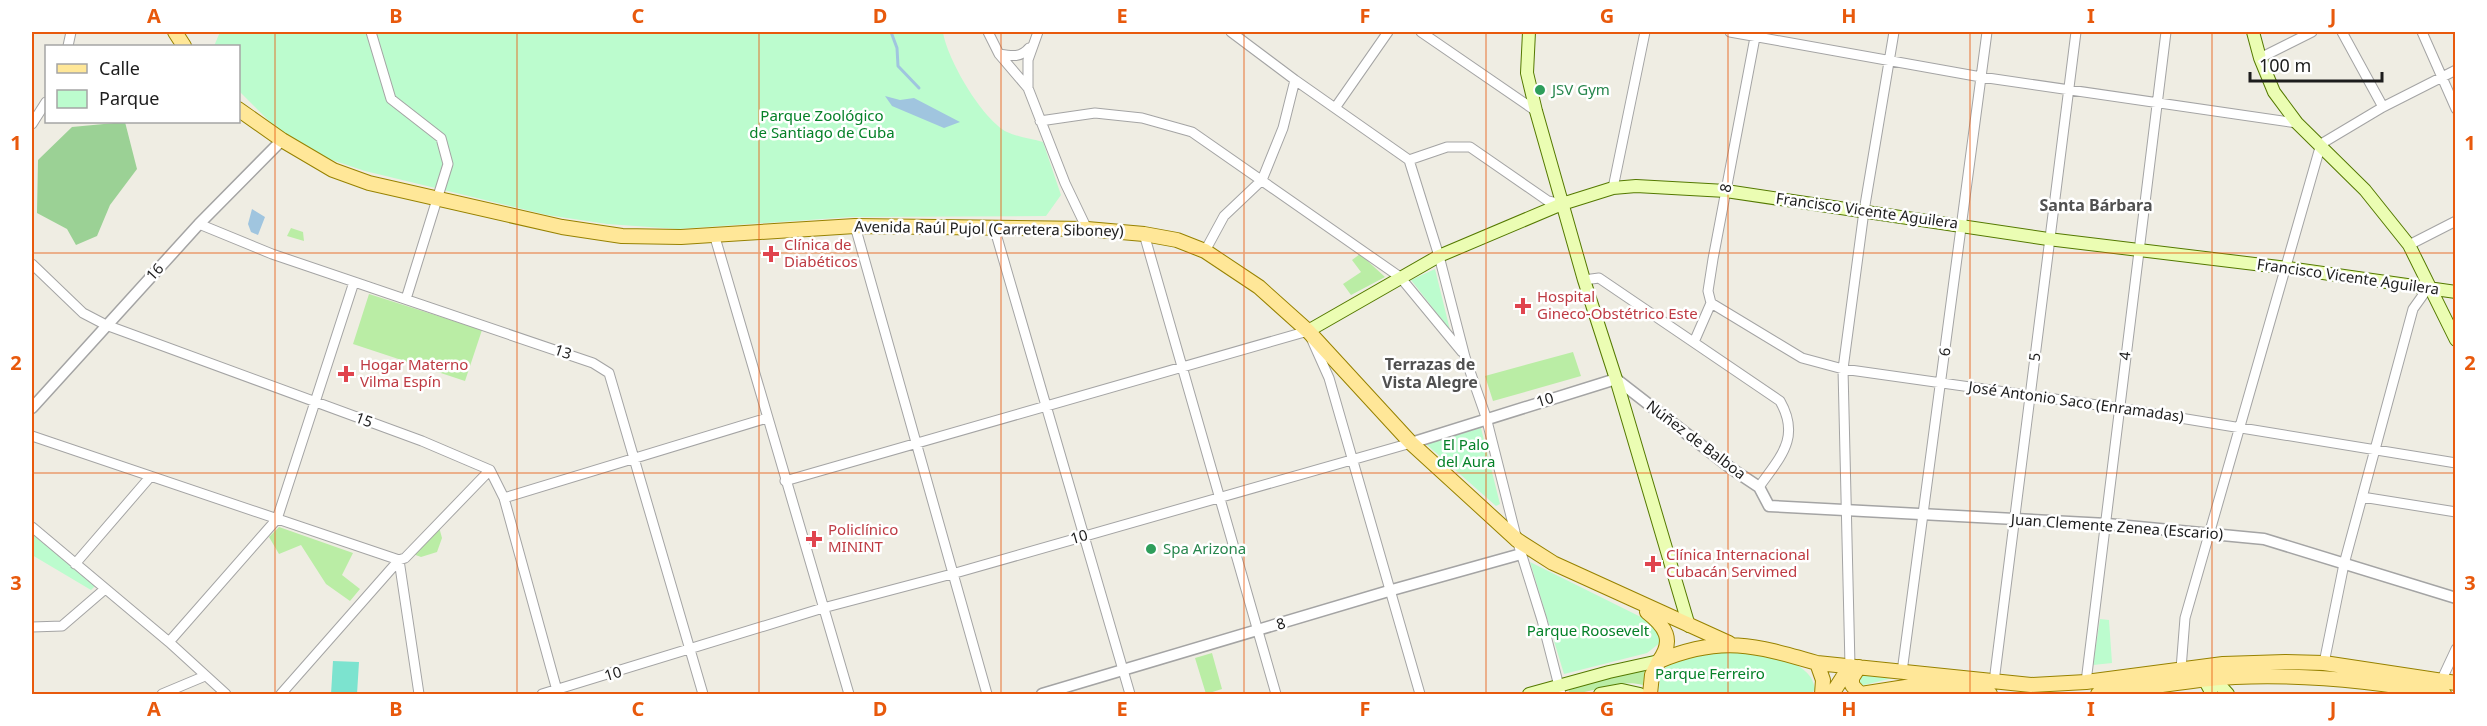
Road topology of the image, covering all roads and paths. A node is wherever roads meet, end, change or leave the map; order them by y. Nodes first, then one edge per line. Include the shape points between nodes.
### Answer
1 (175, 32) edge
2 (371, 32) edge
3 (988, 32) edge
4 (1038, 32) edge
5 (1233, 32) edge
6 (1388, 32) edge
7 (1421, 32) edge
8 (1529, 32) edge
9 (1645, 32) edge
10 (1730, 32) edge
11 (1894, 32) edge
12 (1987, 32) edge
13 (2076, 32) edge
14 (2166, 32) edge
15 (2253, 32) edge
16 (2312, 32) edge
17 (2342, 32) edge
18 (2422, 32) edge
19 (1756, 34) edge
20 (183, 45) edge
21 (1031, 46) junction
22 (999, 54) junction
23 (2260, 58) junction
24 (1889, 62) junction
25 (2456, 70) edge
26 (1981, 77) junction
27 (2442, 77) junction
28 (1295, 80) junction
29 (1028, 88) junction
30 (2068, 90) junction
31 (2157, 101) junction
32 (45, 104) edge
33 (2383, 107) junction
34 (1335, 108) junction
35 (2456, 109) edge
36 (240, 110) edge
37 (1536, 111) junction
38 (1040, 120) junction
39 (2297, 123) junction
40 (32, 124) edge
41 (282, 140) junction
42 (2321, 144) junction
43 (1409, 160) junction
44 (1262, 180) junction
45 (1612, 188) junction
46 (1726, 191) junction
47 (436, 199) junction
48 (1563, 204) junction
49 (1864, 211) junction
50 (2456, 221) edge
51 (199, 224) junction
52 (1962, 225) junction
53 (855, 226) junction
54 (994, 227) junction
55 (1087, 229) junction
56 (714, 234) junction
57 (1144, 234) junction
58 (2048, 239) junction
59 (2409, 245) junction
60 (1204, 251) junction
61 (2138, 252) junction
62 (1439, 256) junction
63 (32, 264) edge
64 (2288, 268) junction
65 (1400, 277) junction
66 (1584, 280) junction
67 (354, 282) junction
68 (2428, 288) junction
69 (2456, 292) edge
70 (406, 299) junction
71 (1711, 303) junction
72 (106, 325) junction
73 (1308, 331) junction
74 (2456, 340) edge
75 (1694, 342) junction
76 (1466, 357) junction
77 (1183, 367) junction
78 (1843, 369) junction
79 (1616, 379) junction
80 (1941, 382) junction
81 (2031, 395) junction
82 (316, 403) junction
83 (1046, 406) junction
84 (32, 408) edge
85 (2119, 408) junction
86 (1486, 417) junction
87 (767, 418) junction
88 (2240, 427) junction
89 (32, 436) edge
90 (915, 442) junction
91 (1411, 443) junction
92 (2377, 449) junction
93 (635, 458) junction
94 (1353, 460) junction
95 (2456, 463) edge
96 (490, 470) junction
97 (150, 477) junction
98 (785, 481) junction
99 (1759, 487) junction
100 (1220, 497) junction
101 (2362, 497) junction
102 (504, 498) junction
103 (1769, 506) joint
104 (1845, 511) junction
105 (2456, 512) edge
106 (1923, 515) junction
107 (277, 519) junction
108 (2012, 520) junction
109 (2107, 524) junction
110 (32, 527) edge
111 (2209, 532) junction
112 (1084, 536) junction
113 (1517, 540) junction
114 (1521, 555) junction
115 (399, 560) junction
116 (75, 564) junction
117 (2344, 564) junction
118 (952, 574) junction
119 (105, 589) junction
120 (1392, 590) junction
121 (2456, 598) edge
122 (1634, 601) junction
123 (823, 608) junction
124 (1689, 626) junction
125 (32, 627) edge
126 (1258, 631) junction
127 (169, 642) junction
128 (1729, 643) junction
129 (2456, 649) edge
130 (690, 651) junction
131 (1659, 660) junction
132 (1816, 663) junction
133 (2324, 663) junction
134 (2223, 664) junction
135 (1855, 666) junction
136 (2187, 669) junction
137 (1123, 670) junction
138 (1902, 672) junction
139 (205, 676) junction
140 (2206, 679) junction
141 (2449, 681) edge
142 (2086, 682) junction
143 (1992, 688) edge
144 (1560, 690) edge
145 (2395, 691) edge
146 (557, 692) edge
147 (2416, 692) edge
148 (162, 694) edge
149 (226, 694) edge
150 (281, 694) edge
151 (419, 694) edge
152 (542, 694) edge
153 (702, 694) edge
154 (849, 694) edge
155 (987, 694) edge
156 (1042, 694) edge
157 (1130, 694) edge
158 (1276, 694) edge
159 (1420, 694) edge
160 (1529, 694) edge
161 (1600, 694) edge
162 (1640, 694) edge
163 (1650, 694) edge
164 (1822, 694) edge
165 (1832, 694) edge
166 (1861, 694) edge
167 (2098, 694) edge
168 (2212, 694) edge
169 (2228, 694) edge
170 (2444, 694) edge

1 - 20 main road
2 - 47 street via 391,99 441,138 448,164
3 - 22 street
4 - 21 street
5 - 28 street
6 - 34 street
7 - 37 street
8 - 37 main road via 1527,72
9 - 45 street
10 - 19 street
11 - 24 street
12 - 26 street, 6
13 - 30 street, 5
14 - 31 street, 4
15 - 23 main road
16 - 23 street
17 - 33 street
18 - 27 street
19 - 24 street
19 - 46 street, 8
21 - 22 street via 1024,55
21 - 29 street
22 - 29 street
23 - 39 main road via 2274,92
24 - 26 street
24 - 49 street
25 - 27 street
26 - 30 street
26 - 52 street, 6
27 - 33 street
27 - 35 street
28 - 34 street
28 - 44 street via 1283,128
29 - 38 street
30 - 31 street
30 - 58 street, 5
31 - 39 street
31 - 61 street, 4
32 - 40 street
33 - 42 street
34 - 43 street
36 - 41 main road, Avenida Raúl Pujol (Carretera Siboney)
37 - 48 main road
38 - 44 street via 1095,114 1142,118 1192,132
38 - 55 street
39 - 42 main road
41 - 47 main road, Avenida Raúl Pujol (Carretera Siboney) via 333,170
41 - 51 street, 16
42 - 59 main road
42 - 64 street
43 - 48 street via 1447,147 1470,147 1548,201
43 - 62 street
44 - 60 street via 1224,216
44 - 65 street
45 - 46 main road, Francisco Vicente Aguilera via 1664,186
45 - 48 main road, Francisco Vicente Aguilera
46 - 49 main road, Francisco Vicente Aguilera
46 - 71 street, 8 via 1708,291
47 - 56 main road, Avenida Raúl Pujol (Carretera Siboney) via 622,236
47 - 70 street
48 - 62 main road, Francisco Vicente Aguilera
48 - 66 main road
49 - 52 main road, Francisco Vicente Aguilera
49 - 78 street
50 - 59 street
51 - 67 street, 13
51 - 72 street, 16
52 - 58 main road, Francisco Vicente Aguilera
52 - 80 street, 6
53 - 54 main road, Avenida Raúl Pujol (Carretera Siboney)
53 - 56 main road, Avenida Raúl Pujol (Carretera Siboney)
53 - 90 street
54 - 55 main road, Avenida Raúl Pujol (Carretera Siboney)
54 - 83 street
55 - 57 main road, Avenida Raúl Pujol (Carretera Siboney)
56 - 87 street
57 - 60 main road, Avenida Raúl Pujol (Carretera Siboney)
57 - 77 street
58 - 61 main road, Francisco Vicente Aguilera
58 - 81 street, 5
59 - 68 main road
60 - 73 main road, Avenida Raúl Pujol (Carretera Siboney) via 1259,287
61 - 64 main road, Francisco Vicente Aguilera
61 - 85 street, 4
62 - 65 main road, Francisco Vicente Aguilera
62 - 76 street
63 - 72 street, 15 via 82,313
64 - 68 main road, Francisco Vicente Aguilera
64 - 88 street
65 - 73 main road, Francisco Vicente Aguilera
65 - 76 street
66 - 75 street via 1599,278
66 - 79 main road
67 - 70 street, 13
67 - 82 street
68 - 69 main road, Francisco Vicente Aguilera
68 - 74 main road
68 - 92 street via 2413,309
70 - 93 street, 13 via 593,363 609,373
71 - 75 street, 8
71 - 78 street, José Antonio Saco (Enramadas) via 1802,358
72 - 82 street, 15
72 - 84 street, 16
73 - 77 street
73 - 91 main road, Avenida Raúl Pujol (Carretera Siboney)
73 - 94 street via 1329,378
75 - 99 street via 1780,401 1786,411 1789,440
76 - 86 street
77 - 83 street
77 - 100 street
78 - 80 street, José Antonio Saco (Enramadas)
78 - 104 street
79 - 86 street, 10
79 - 99 street, Núñez de Balboa
79 - 124 main road
80 - 81 street, José Antonio Saco (Enramadas)
80 - 106 street, 6
81 - 85 street, José Antonio Saco (Enramadas)
81 - 108 street, 5
82 - 96 street, 15
82 - 107 street
83 - 90 street
83 - 112 street
85 - 88 street, José Antonio Saco (Enramadas)
85 - 109 street, 4
86 - 91 street, 10
86 - 113 street
87 - 93 street
87 - 98 street
88 - 92 street, José Antonio Saco (Enramadas)
88 - 111 street
89 - 97 street
90 - 98 street
90 - 118 street
91 - 94 street, 10
91 - 113 main road, Avenida Raúl Pujol (Carretera Siboney)
92 - 95 street, José Antonio Saco (Enramadas)
92 - 101 street
93 - 102 street
93 - 130 street, 13
94 - 100 street, 10
94 - 120 street
96 - 102 street
96 - 115 street
97 - 107 street
97 - 116 street
98 - 123 street
99 - 103 street, Núñez de Balboa
100 - 112 street, 10
100 - 126 street
101 - 105 street
101 - 117 street
102 - 146 street
103 - 104 street, Juan Clemente Zenea (Escario)
104 - 106 street, Juan Clemente Zenea (Escario)
104 - 135 street
106 - 108 street, Juan Clemente Zenea (Escario)
106 - 138 street, 6
107 - 115 street
107 - 127 street
108 - 109 street, Juan Clemente Zenea (Escario)
108 - 143 street, 5
109 - 111 street, Juan Clemente Zenea (Escario)
109 - 142 street, 4
110 - 116 street
111 - 117 street, Juan Clemente Zenea (Escario) via 2264,539
111 - 136 street via 2185,618
112 - 118 street, 10
112 - 137 street
113 - 114 street
113 - 122 main road, Avenida Raúl Pujol (Carretera Siboney) via 1554,563
114 - 120 street, 8
114 - 144 street
115 - 150 street
115 - 151 street
116 - 119 street
117 - 121 street, Juan Clemente Zenea (Escario)
117 - 133 street
118 - 123 street, 10
118 - 155 street
119 - 125 street via 62,626
119 - 127 street
120 - 126 street, 8
120 - 159 street
122 - 124 main road, Avenida Raúl Pujol (Carretera Siboney)
122 - 131 main road, Avenida Raúl Pujol (Carretera Siboney) via 1665,628 1669,645
123 - 130 street, 10
123 - 154 street
124 - 128 main road, Avenida Raúl Pujol (Carretera Siboney)
126 - 137 street, 8
126 - 158 street
127 - 139 street
128 - 131 main road via 1682,651
128 - 132 main road
129 - 141 street
130 - 146 street, 10
130 - 153 street, 13
131 - 144 main road
131 - 163 main road, Avenida Raúl Pujol (Carretera Siboney)
132 - 135 main road
132 - 164 main road via 1824,680
133 - 134 main road
133 - 141 main road
134 - 136 main road
134 - 140 main road
135 - 138 main road
135 - 165 main road
135 - 166 main road via 1852,686
136 - 140 main road
136 - 142 main road
137 - 156 street, 8
137 - 157 street
138 - 143 main road
139 - 148 street
139 - 149 street
140 - 145 main road via 2293,676
140 - 167 main road
140 - 168 main road
140 - 169 main road
142 - 143 main road
143 - 166 main road via 1912,686
144 - 160 main road
145 - 147 main road
146 - 152 street, 10
147 - 170 main road
161 - 162 main road via 1623,690

